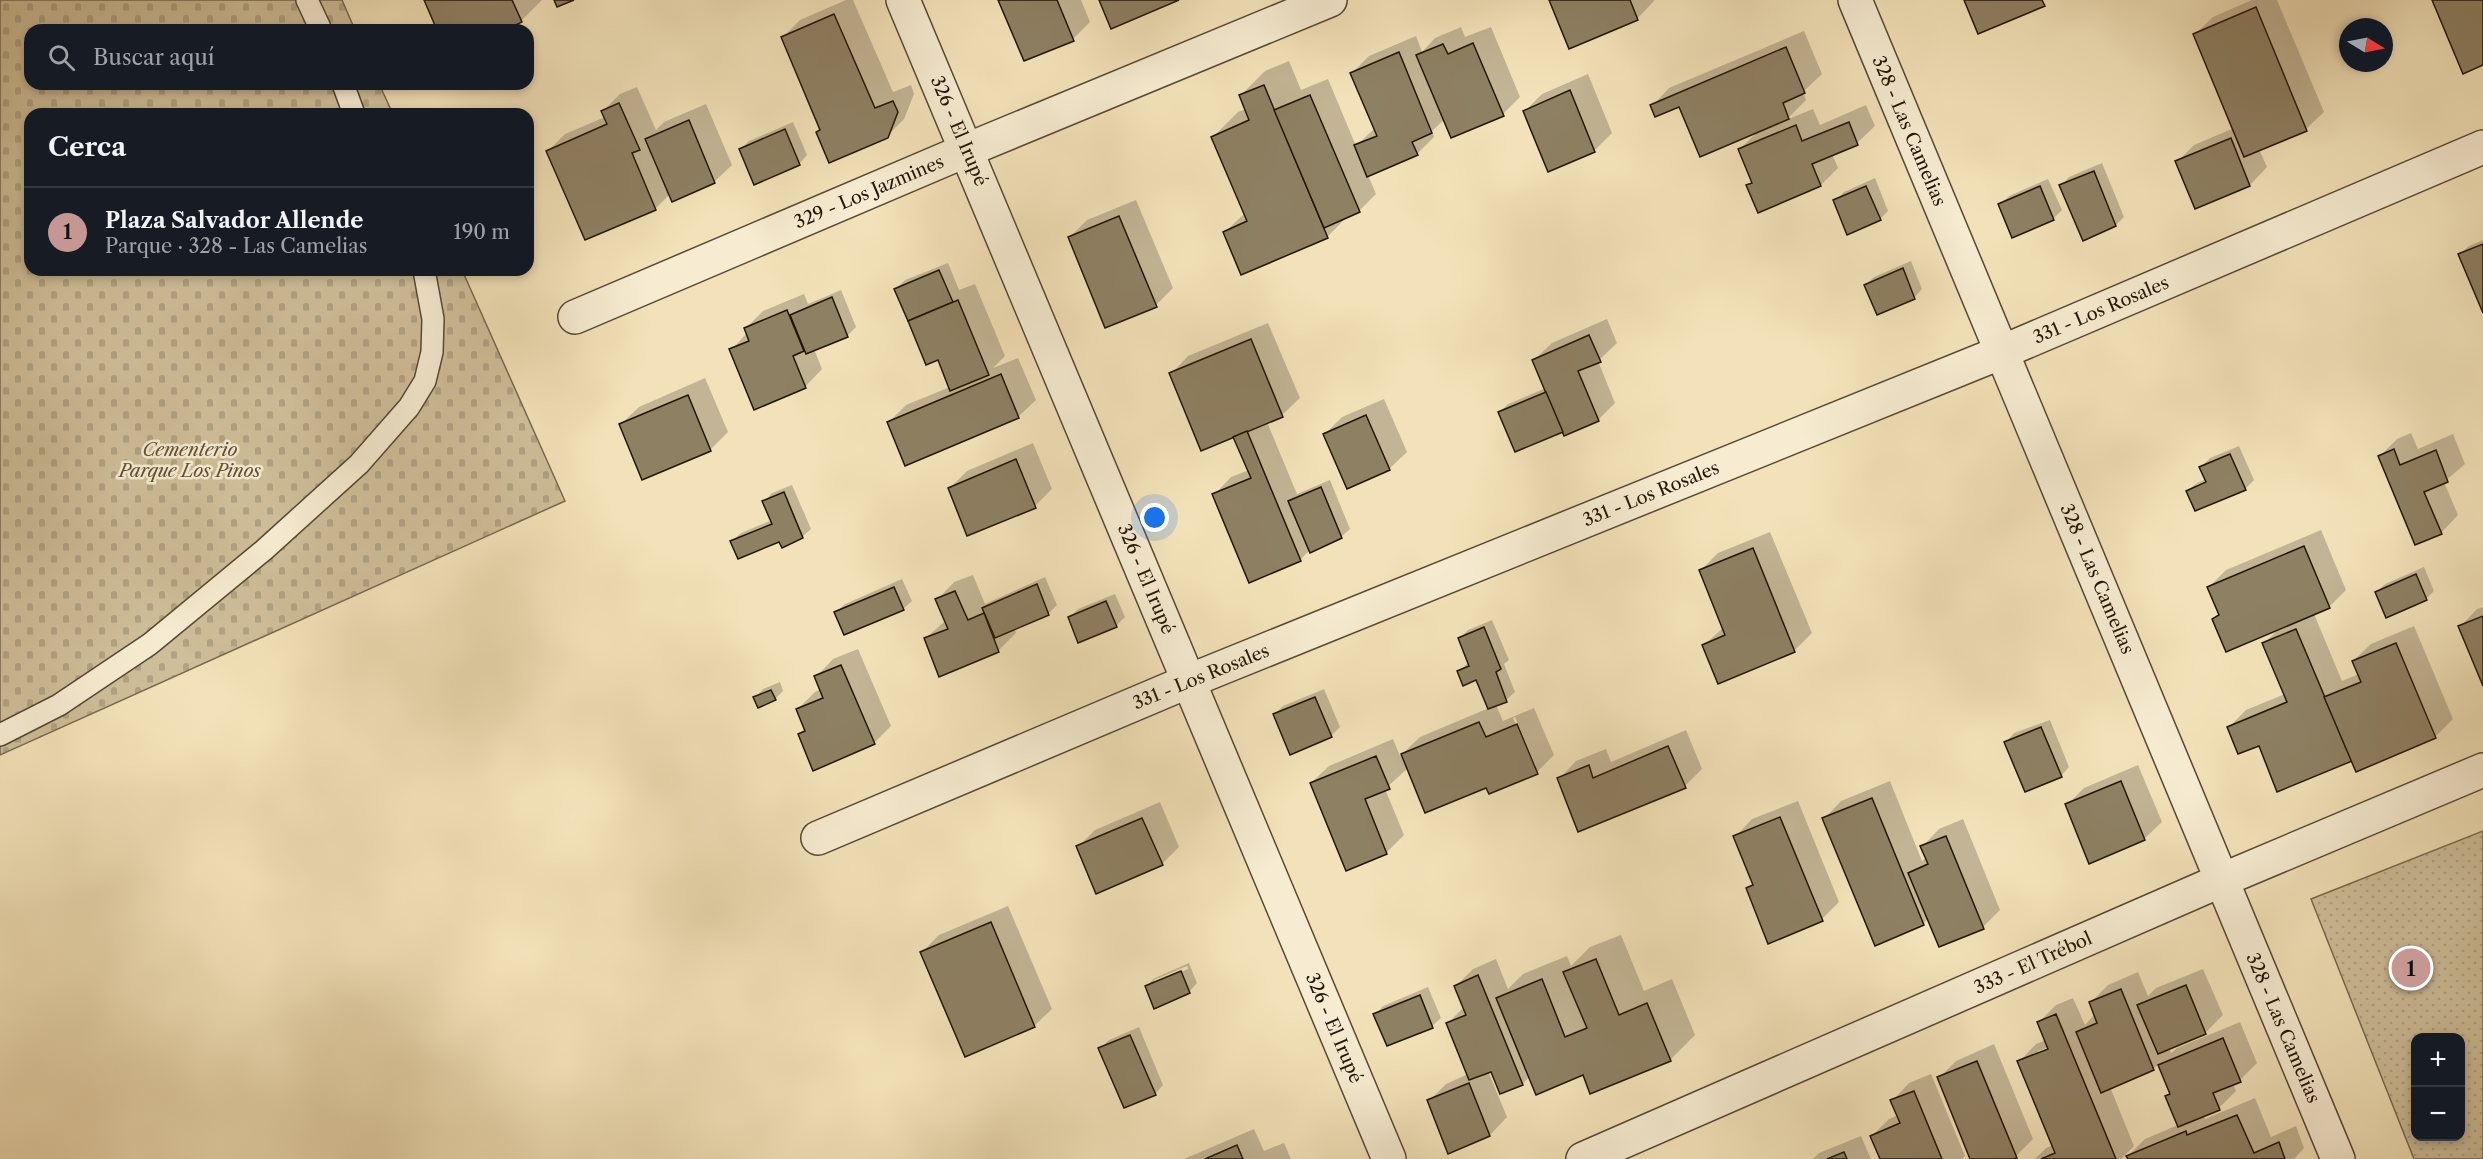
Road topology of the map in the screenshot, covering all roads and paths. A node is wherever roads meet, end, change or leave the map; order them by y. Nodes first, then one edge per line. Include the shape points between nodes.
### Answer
1 (308, 0) edge
2 (903, 0) edge
3 (1330, 0) edge
4 (1855, 0) edge
5 (318, 24) edge
6 (345, 90) edge
7 (352, 108) edge
8 (2483, 147) edge
9 (967, 150) junction
10 (425, 276) edge
11 (575, 317) dead end
12 (2002, 352) junction
13 (1189, 681) junction
14 (0, 735) edge
15 (2483, 770) edge
16 (818, 838) dead end
17 (2222, 880) junction
18 (1389, 1159) edge
19 (1583, 1159) edge
20 (2338, 1159) edge

1 - 5 lane
2 - 9 street, 326 - El Irupé
3 - 9 street, 329 - Los Jazmines
4 - 12 street, 328 - Las Camelias
6 - 7 lane
8 - 12 street, 331 - Los Rosales
9 - 11 street, 329 - Los Jazmines
9 - 13 street, 326 - El Irupé
10 - 14 lane via 433,320 432,352 425,381 409,407 359,464 264,550 150,644 59,705
12 - 13 street, 331 - Los Rosales
12 - 17 street, 328 - Las Camelias
13 - 16 street, 331 - Los Rosales
13 - 18 street, 326 - El Irupé
15 - 17 street, 333 - El Trébol
17 - 19 street, 333 - El Trébol
17 - 20 street, 328 - Las Camelias

